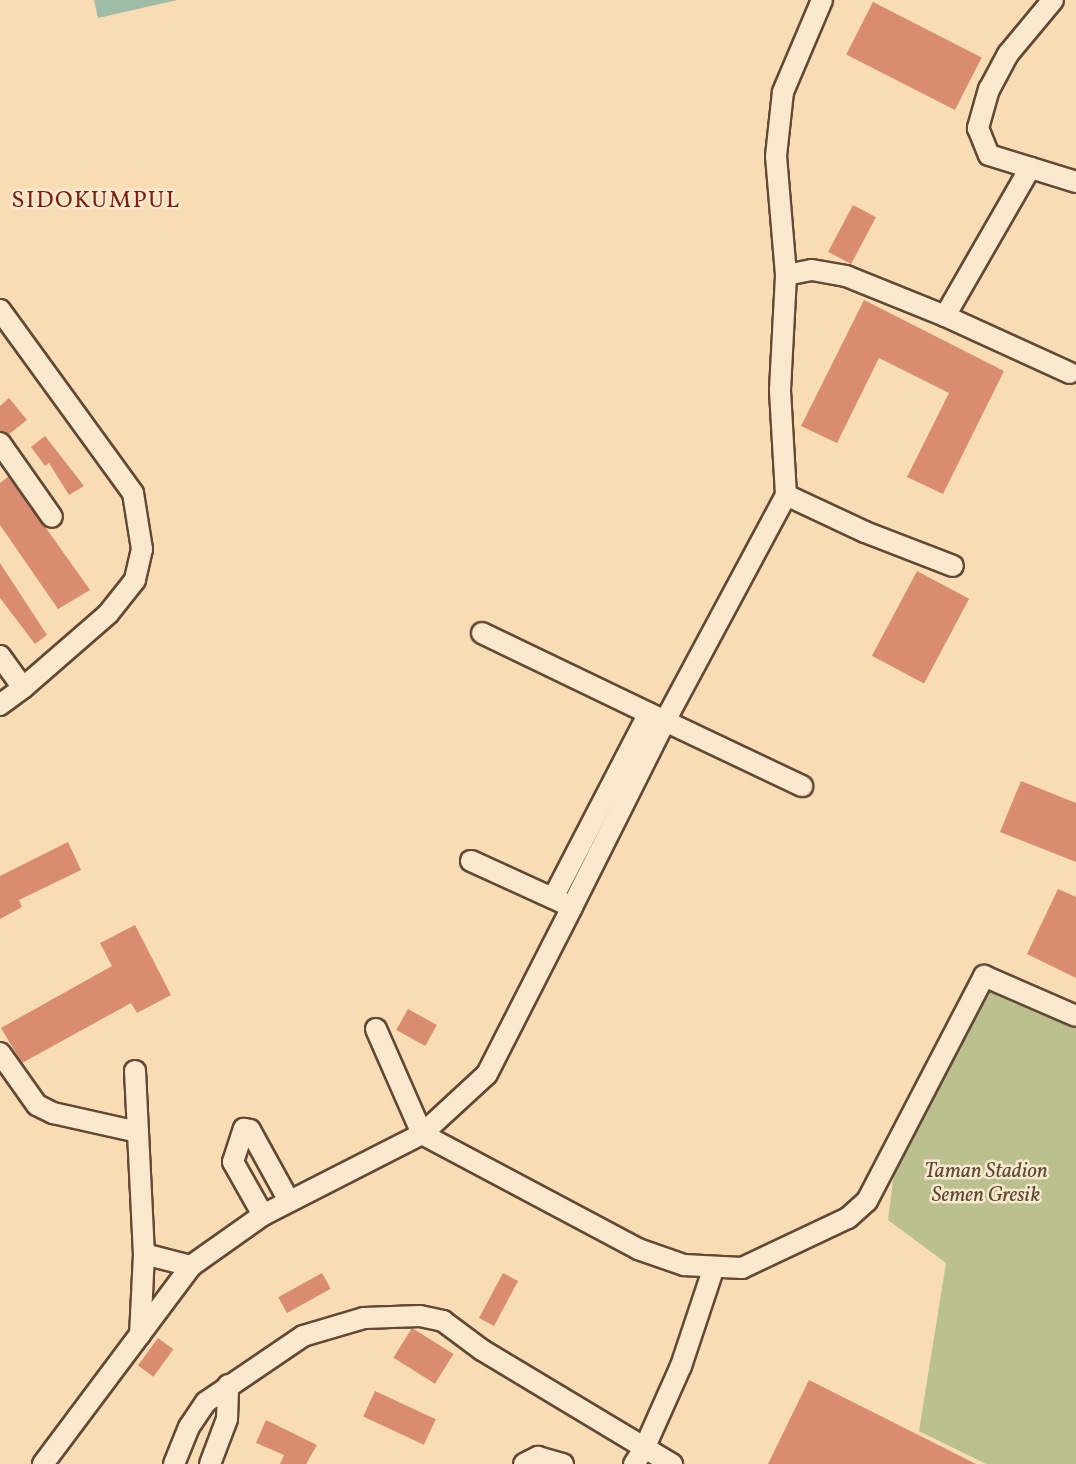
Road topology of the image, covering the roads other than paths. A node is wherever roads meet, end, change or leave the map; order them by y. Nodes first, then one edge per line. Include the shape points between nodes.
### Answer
1 (822, 0) edge
2 (1053, 0) edge
3 (1030, 168) junction
4 (1076, 182) edge
5 (786, 275) junction
6 (0, 310) edge
7 (945, 316) junction
8 (1070, 373) dead end
9 (2, 449) edge
10 (786, 495) junction
11 (52, 517) dead end
12 (953, 566) dead end
13 (482, 633) dead end
14 (0, 656) edge
15 (22, 688) junction
16 (0, 705) edge
17 (657, 717) junction
18 (802, 786) dead end
19 (471, 861) dead end
20 (553, 898) junction
21 (572, 907) junction
22 (1076, 1016) edge
23 (376, 1029) dead end
24 (0, 1053) edge
25 (135, 1071) dead end
26 (138, 1132) junction
27 (422, 1134) junction
28 (290, 1202) junction
29 (263, 1215) junction
30 (144, 1254) junction
31 (191, 1266) junction
32 (714, 1268) junction
33 (140, 1335) junction
34 (228, 1385) junction
35 (639, 1457) edge
36 (44, 1464) edge
37 (174, 1464) edge
38 (210, 1464) edge
39 (524, 1464) edge
40 (563, 1464) edge
41 (672, 1464) edge

1 - 5 street via 783,92 780,110 776,156
2 - 3 street via 1008,54 989,89 978,128 989,155
3 - 4 street
3 - 7 street
5 - 7 street via 812,270 846,276
5 - 10 street via 780,390
6 - 15 street via 133,493 142,549 135,580 108,614
7 - 8 street
9 - 11 street
10 - 12 street via 865,532
10 - 17 street
13 - 17 street
14 - 15 street
15 - 16 street
17 - 18 street
17 - 20 street
17 - 21 street
19 - 20 street
20 - 21 street
21 - 27 street via 488,1074
22 - 32 street via 984,976 867,1201 848,1218 782,1251 742,1268
23 - 27 street
24 - 26 street via 37,1105 53,1113
25 - 26 street
26 - 30 street
27 - 28 street
27 - 32 street via 638,1249 684,1265
28 - 29 street
28 - 29 street via 250,1130 244,1129 233,1162
29 - 31 street
30 - 31 street
30 - 33 street
31 - 33 street
32 - 35 street via 681,1366
33 - 36 street
34 - 35 street via 303,1336 332,1325 364,1318 420,1316 443,1321
34 - 37 street via 196,1412
34 - 38 street via 227,1419
35 - 41 street
39 - 40 street via 538,1457

